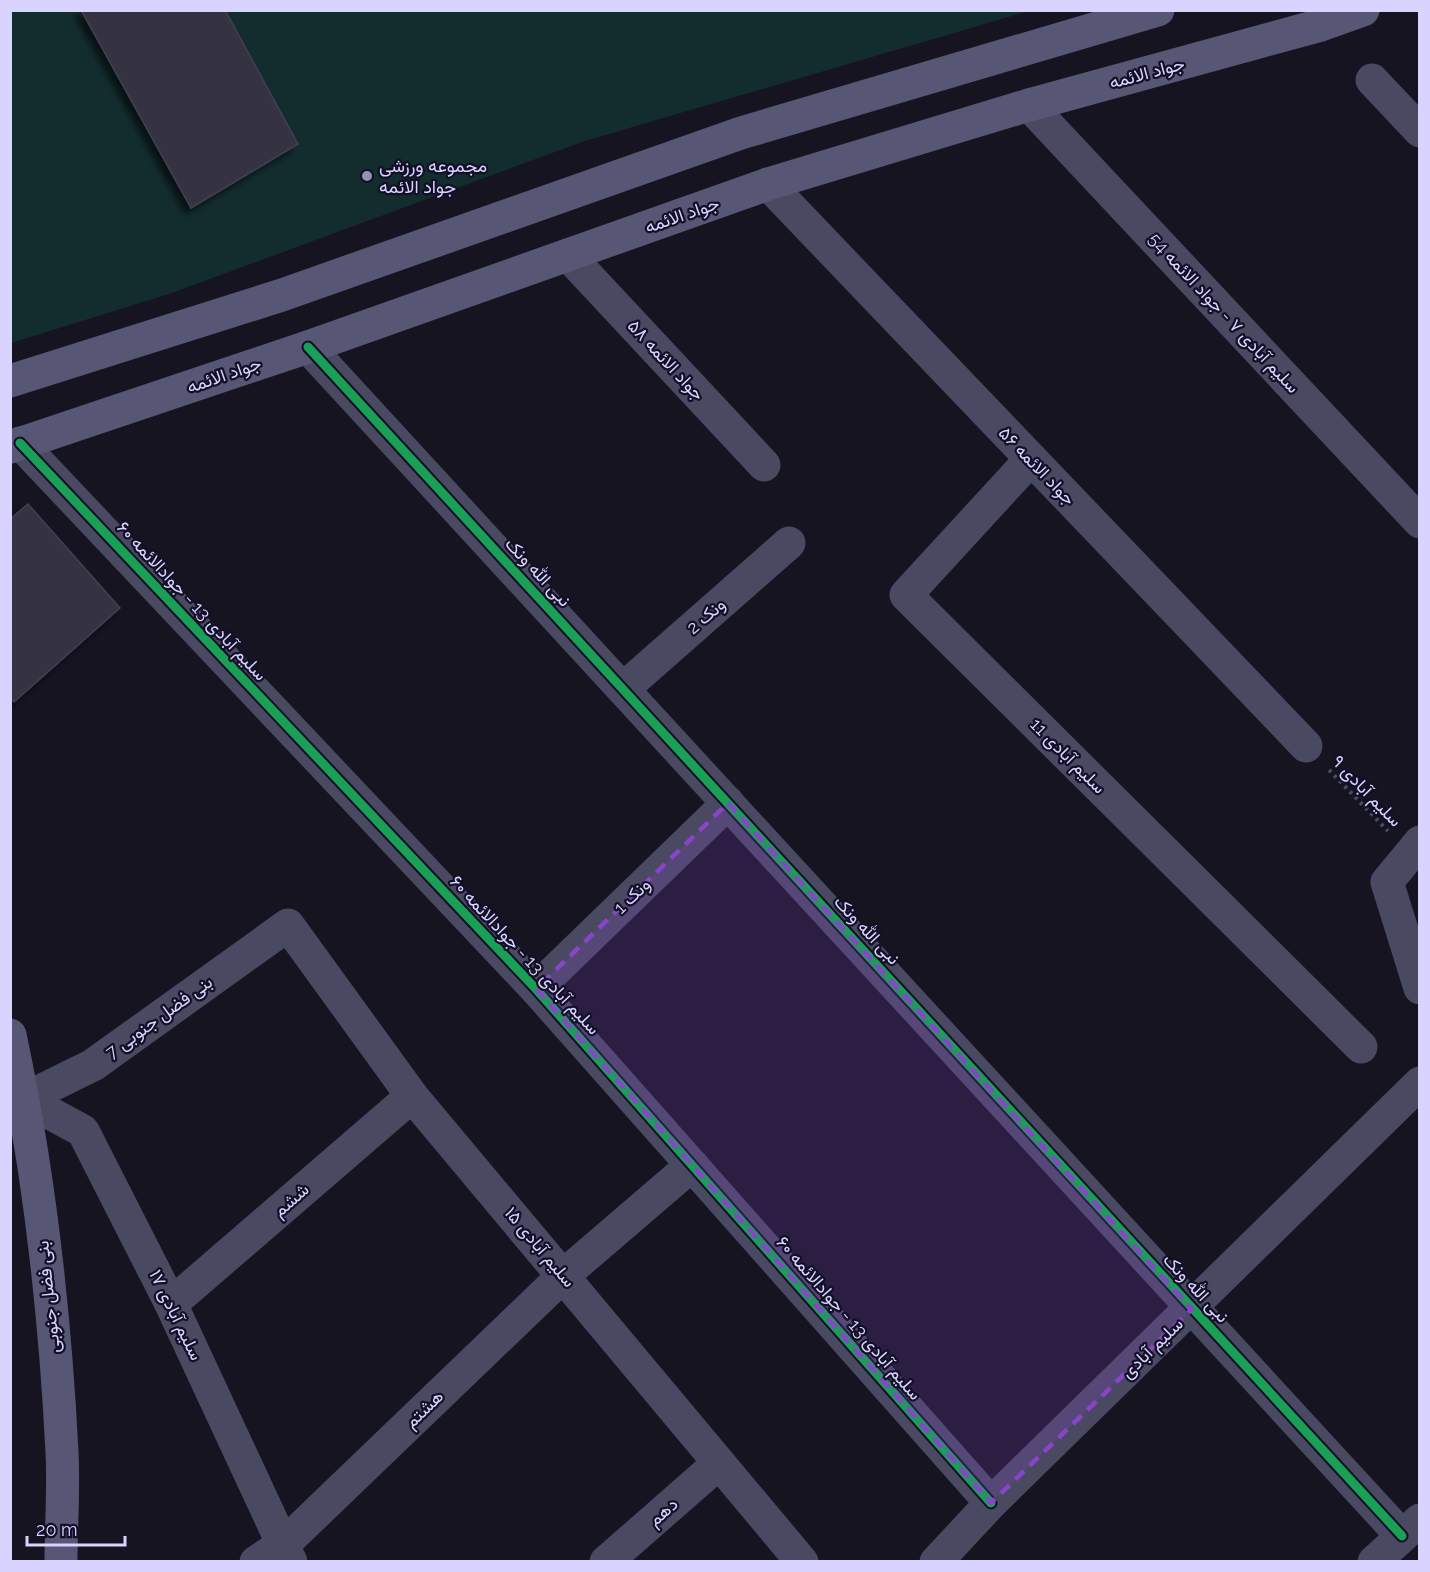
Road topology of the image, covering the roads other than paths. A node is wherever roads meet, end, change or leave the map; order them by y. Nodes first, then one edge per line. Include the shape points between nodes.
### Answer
1 (1158, 10) edge
2 (1363, 10) edge
3 (1372, 80) dead end
4 (1029, 105) junction
5 (1419, 131) edge
6 (768, 184) junction
7 (568, 255) junction
8 (308, 347) junction
9 (10, 381) edge
10 (15, 445) edge
11 (1031, 459) junction
12 (764, 465) dead end
13 (1419, 522) edge
14 (789, 543) dead end
15 (623, 689) junction
16 (1306, 746) road end
17 (728, 803) junction
18 (1414, 848) edge
19 (288, 925) joint
20 (536, 988) junction
21 (1419, 988) edge
22 (10, 1035) edge
23 (1361, 1047) dead end
24 (1419, 1083) edge
25 (412, 1096) junction
26 (24, 1099) junction
27 (692, 1165) junction
28 (564, 1275) junction
29 (171, 1304) junction
30 (1192, 1309) junction
31 (719, 1462) junction
32 (991, 1503) junction
33 (1411, 1528) edge
34 (288, 1552) edge
35 (61, 1562) edge
36 (256, 1562) edge
37 (606, 1562) edge
38 (802, 1562) edge
39 (936, 1562) edge
40 (1374, 1562) edge

1 - 9 street via 741,133 282,295
2 - 4 street, جواد الائمه
3 - 5 street
4 - 6 street, جواد الائمه
4 - 13 street, سلیم آبادی ۷ - جواد الائمه 54
6 - 7 street, جواد الائمه
6 - 11 street, جواد الائمه ۵۶
7 - 8 street, جواد الائمه
7 - 12 street, جواد الائمه ۵۸
8 - 10 street, جواد الائمه
8 - 15 street, نبی الله ونک
10 - 20 street, سلیم آبادی 13 - جوادالائمه ۶۰
11 - 16 street, جواد الائمه ۵۶
11 - 23 street, سلیم آبادی 11 via 906,594
14 - 15 street, ونک 2
15 - 17 street, نبی الله ونک
17 - 20 street, ونک 1
17 - 30 street, نبی الله ونک
18 - 21 street via 1387,882
19 - 25 street, سلیم آبادی ۱۵
19 - 26 street, بنی فضل جنوبی 7 via 93,1065
20 - 27 street, سلیم آبادی 13 - جوادالائمه ۶۰
22 - 26 street, بنی فضل جنوبی
24 - 30 street, سلیم آبادی
25 - 28 street, سلیم آبادی ۱۵
25 - 29 street, ششم
26 - 29 street, سلیم آبادی ۱۷ via 83,1131
26 - 35 street, بنی فضل جنوبی via 50,1296 63,1454
27 - 28 street, هشتم
27 - 32 street, سلیم آبادی 13 - جوادالائمه ۶۰
28 - 31 street, سلیم آبادی ۱۵
28 - 34 street, هشتم
29 - 34 street, سلیم آبادی ۱۷
30 - 32 street, سلیم آبادی
30 - 33 street, نبی الله ونک
31 - 37 street, دهم
31 - 38 street, سلیم آبادی ۱۵
32 - 39 street, سلیم آبادی
33 - 40 street
34 - 36 street, هشتم

